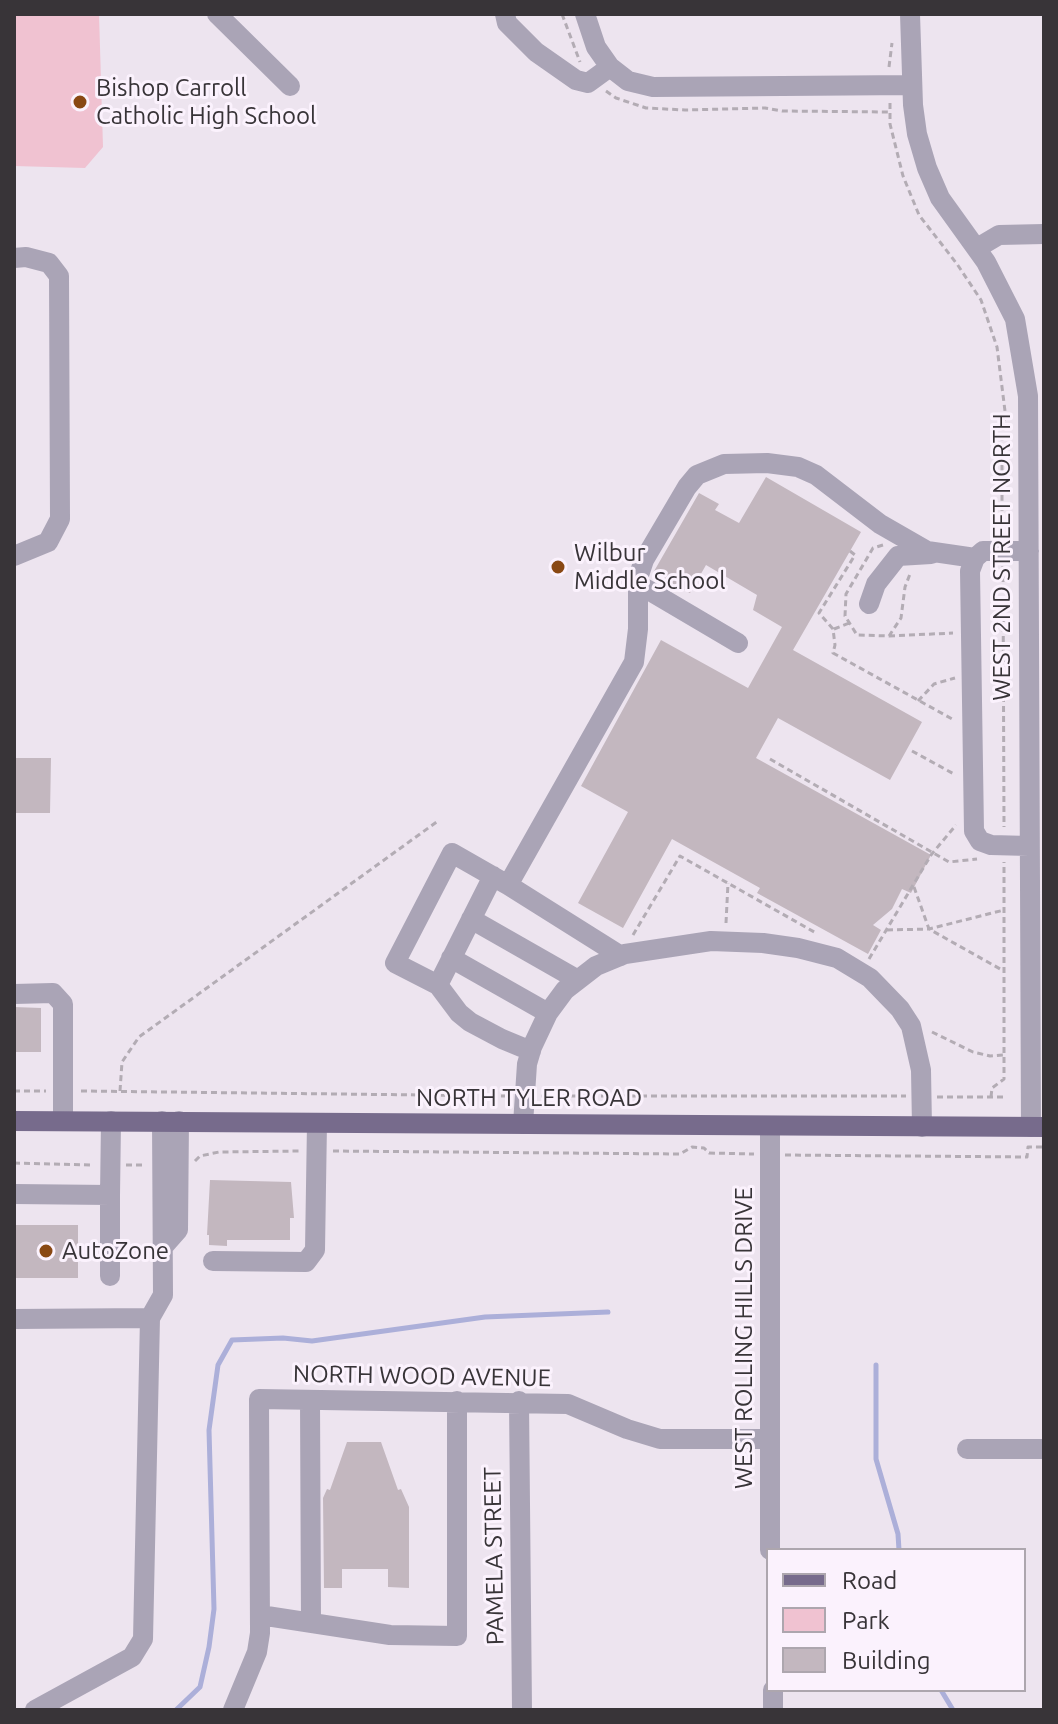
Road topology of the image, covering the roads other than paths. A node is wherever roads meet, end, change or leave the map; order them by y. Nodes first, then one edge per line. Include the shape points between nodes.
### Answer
1 (217, 14) edge
2 (585, 14) edge
3 (910, 14) edge
4 (510, 23) edge
5 (610, 67) junction
6 (912, 85) junction
7 (290, 86) dead end
8 (1044, 234) edge
9 (977, 248) junction
10 (14, 258) edge
11 (1036, 428) edge
12 (1029, 551) junction
13 (935, 553) junction
14 (14, 556) edge
15 (975, 558) junction
16 (638, 584) junction
17 (869, 604) dead end
18 (738, 643) dead end
19 (1036, 779) edge
20 (1029, 846) junction
21 (500, 880) junction
22 (471, 919) junction
23 (621, 956) junction
24 (451, 958) junction
25 (578, 980) junction
26 (438, 985) junction
27 (14, 994) edge
28 (1037, 1012) edge
29 (548, 1013) junction
30 (531, 1051) junction
31 (14, 1121) edge
32 (63, 1121) junction
33 (111, 1121) junction
34 (171, 1121) junction
35 (317, 1123) junction
36 (523, 1124) junction
37 (770, 1126) junction
38 (922, 1127) junction
39 (1037, 1127) edge
40 (14, 1194) edge
41 (110, 1195) junction
42 (213, 1261) dead end
43 (110, 1276) dead end
44 (150, 1318) junction
45 (14, 1319) edge
46 (310, 1400) junction
47 (457, 1401) junction
48 (519, 1401) junction
49 (770, 1439) junction
50 (967, 1449) dead end
51 (1044, 1449) edge
52 (770, 1548) edge
53 (260, 1615) junction
54 (311, 1623) junction
55 (35, 1710) edge
56 (233, 1710) edge
57 (522, 1710) edge

1 - 7 street
2 - 5 street via 596,47
3 - 6 street, WEST 2ND STREET NORTH
4 - 5 street via 536,52 582,83
5 - 6 street via 628,81 653,87
6 - 9 street, WEST 2ND STREET NORTH via 927,168 940,198
8 - 9 street via 999,235
9 - 11 street, WEST 2ND STREET NORTH via 1015,319
10 - 14 street via 49,263 59,276 60,519 48,542
11 - 12 street, WEST 2ND STREET NORTH
12 - 15 street via 983,551
12 - 19 street, WEST 2ND STREET NORTH
13 - 15 street
13 - 16 street via 910,543 798,467 724,464 697,475 687,487 644,560
13 - 17 street via 898,556 876,584
15 - 20 street via 970,571 966,827 991,845
16 - 18 street
16 - 21 street via 634,662
19 - 20 street, WEST 2ND STREET NORTH
20 - 28 street, WEST 2ND STREET NORTH
21 - 22 street
21 - 23 street
21 - 26 street via 452,853 395,963
22 - 24 street
22 - 25 street
23 - 25 street
23 - 38 street via 711,941 763,943 837,958 870,978 911,1026 921,1070
24 - 26 street
24 - 29 street
25 - 29 street
26 - 30 street via 470,1022
27 - 32 street via 53,993 63,1004
28 - 39 street, WEST 2ND STREET NORTH
29 - 30 street
30 - 36 street
31 - 32 main road, NORTH TYLER ROAD
32 - 33 main road, NORTH TYLER ROAD
33 - 34 main road, NORTH TYLER ROAD
33 - 41 street
34 - 35 main road, NORTH TYLER ROAD
34 - 44 street via 178,1230 163,1247 163,1295
35 - 36 main road, NORTH TYLER ROAD
35 - 42 street via 315,1250 306,1262
36 - 37 main road, NORTH TYLER ROAD
37 - 38 main road, NORTH TYLER ROAD
37 - 49 street, WEST ROLLING HILLS DRIVE
38 - 39 main road, NORTH TYLER ROAD
40 - 41 street
41 - 43 street
44 - 45 street
44 - 55 street via 143,1639 132,1657
46 - 47 street, NORTH WOOD AVENUE
46 - 53 street, NORTH WOOD AVENUE via 259,1399
46 - 54 street
47 - 48 street, NORTH WOOD AVENUE
47 - 54 street via 457,1636 390,1635
48 - 49 street, NORTH WOOD AVENUE via 568,1404 660,1439
48 - 57 street, PAMELA STREET
49 - 52 street, WEST ROLLING HILLS DRIVE
50 - 51 street
53 - 54 street
53 - 56 street via 257,1652

